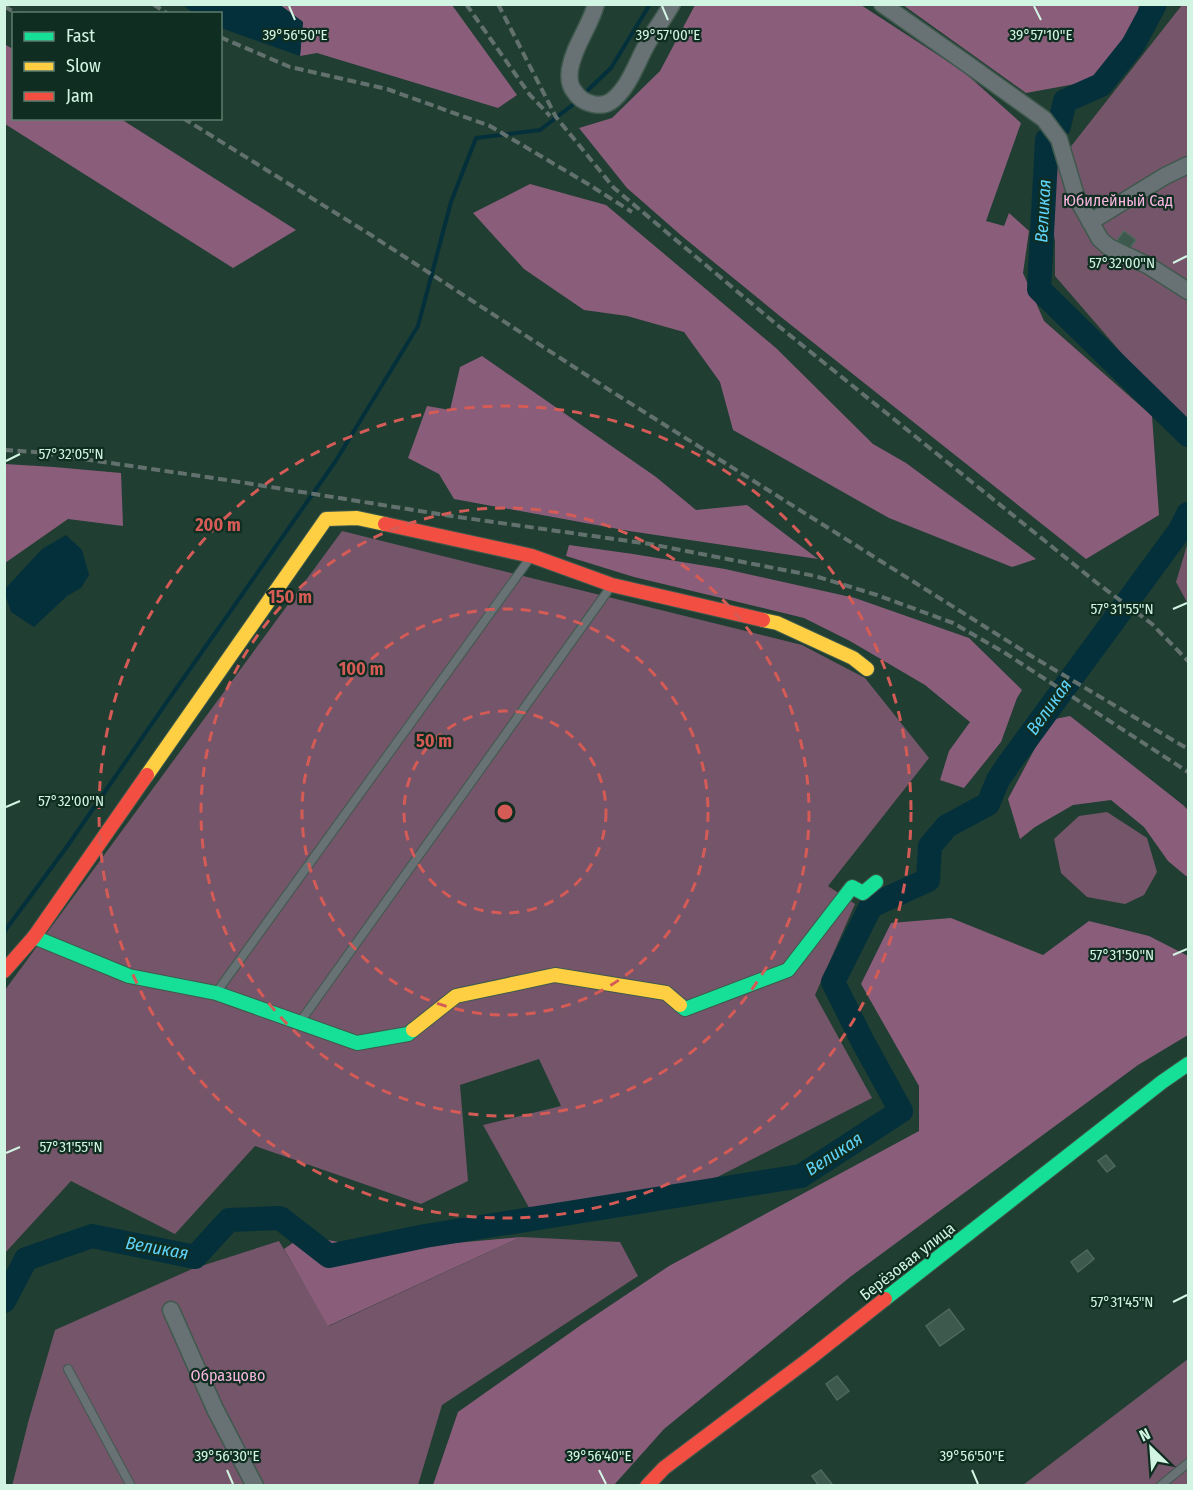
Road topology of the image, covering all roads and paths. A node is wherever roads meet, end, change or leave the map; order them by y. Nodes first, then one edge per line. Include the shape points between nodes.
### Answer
1 (596, 4) edge
2 (672, 4) edge
3 (882, 4) edge
4 (1188, 165) edge
5 (1090, 222) junction
6 (1188, 291) edge
7 (532, 556) junction
8 (612, 585) junction
9 (867, 669) dead end
10 (876, 882) dead end
11 (34, 937) junction
12 (4, 971) edge
13 (216, 993) junction
14 (300, 1022) junction
15 (1188, 1064) edge
16 (171, 1310) dead end
17 (68, 1369) dead end
18 (1188, 1463) edge
19 (131, 1485) edge
20 (255, 1485) edge
21 (647, 1485) edge
22 (1160, 1485) edge

1 - 2 street via 574,53 570,81 579,97 598,106 612,101 625,87
3 - 5 street via 1044,119 1059,139 1076,196
4 - 5 street
5 - 6 street via 1109,247
7 - 8 street
7 - 11 street via 357,518 326,519
7 - 13 lane
8 - 9 street via 777,623 853,658
8 - 14 lane
10 - 14 street via 862,893 852,887 788,970 685,1010 666,993 555,975 456,996 408,1034 357,1043
11 - 12 street
11 - 13 street via 129,976
13 - 14 street
15 - 21 street, Берёзовая улица
16 - 20 street via 215,1409
17 - 19 lane
18 - 22 lane

